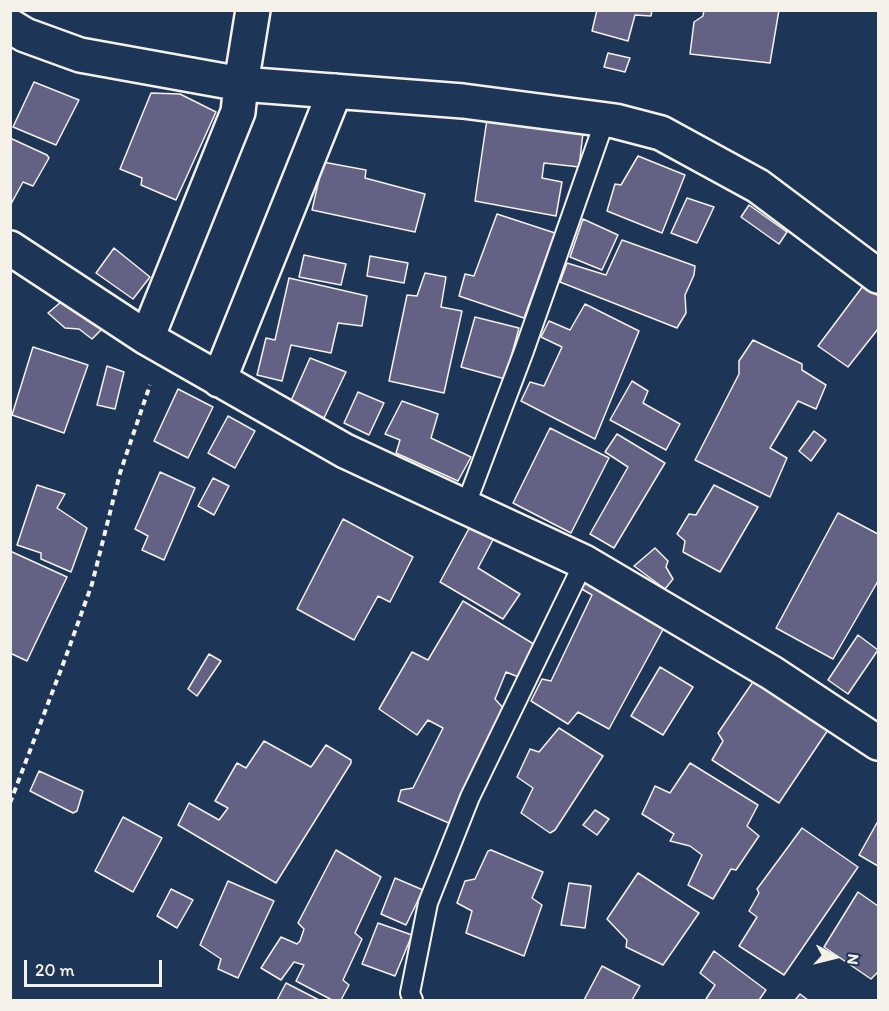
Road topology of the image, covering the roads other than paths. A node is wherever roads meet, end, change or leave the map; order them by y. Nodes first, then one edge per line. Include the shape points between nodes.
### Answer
1 (253, 10) edge
2 (10, 26) edge
3 (241, 84) junction
4 (335, 91) junction
5 (605, 120) junction
6 (10, 248) edge
7 (879, 276) edge
8 (155, 343) junction
9 (219, 380) junction
10 (465, 507) junction
11 (584, 562) junction
12 (879, 743) edge
13 (413, 1000) edge

1 - 3 street
2 - 3 street via 80,55
3 - 4 street
3 - 8 street via 238,112
4 - 5 street via 463,101
4 - 9 street
5 - 7 street via 662,133 758,186
5 - 10 lane
6 - 8 street
8 - 9 street
9 - 10 street via 345,451
10 - 11 street
11 - 12 street via 772,673
11 - 13 lane via 470,797 428,903 410,993

